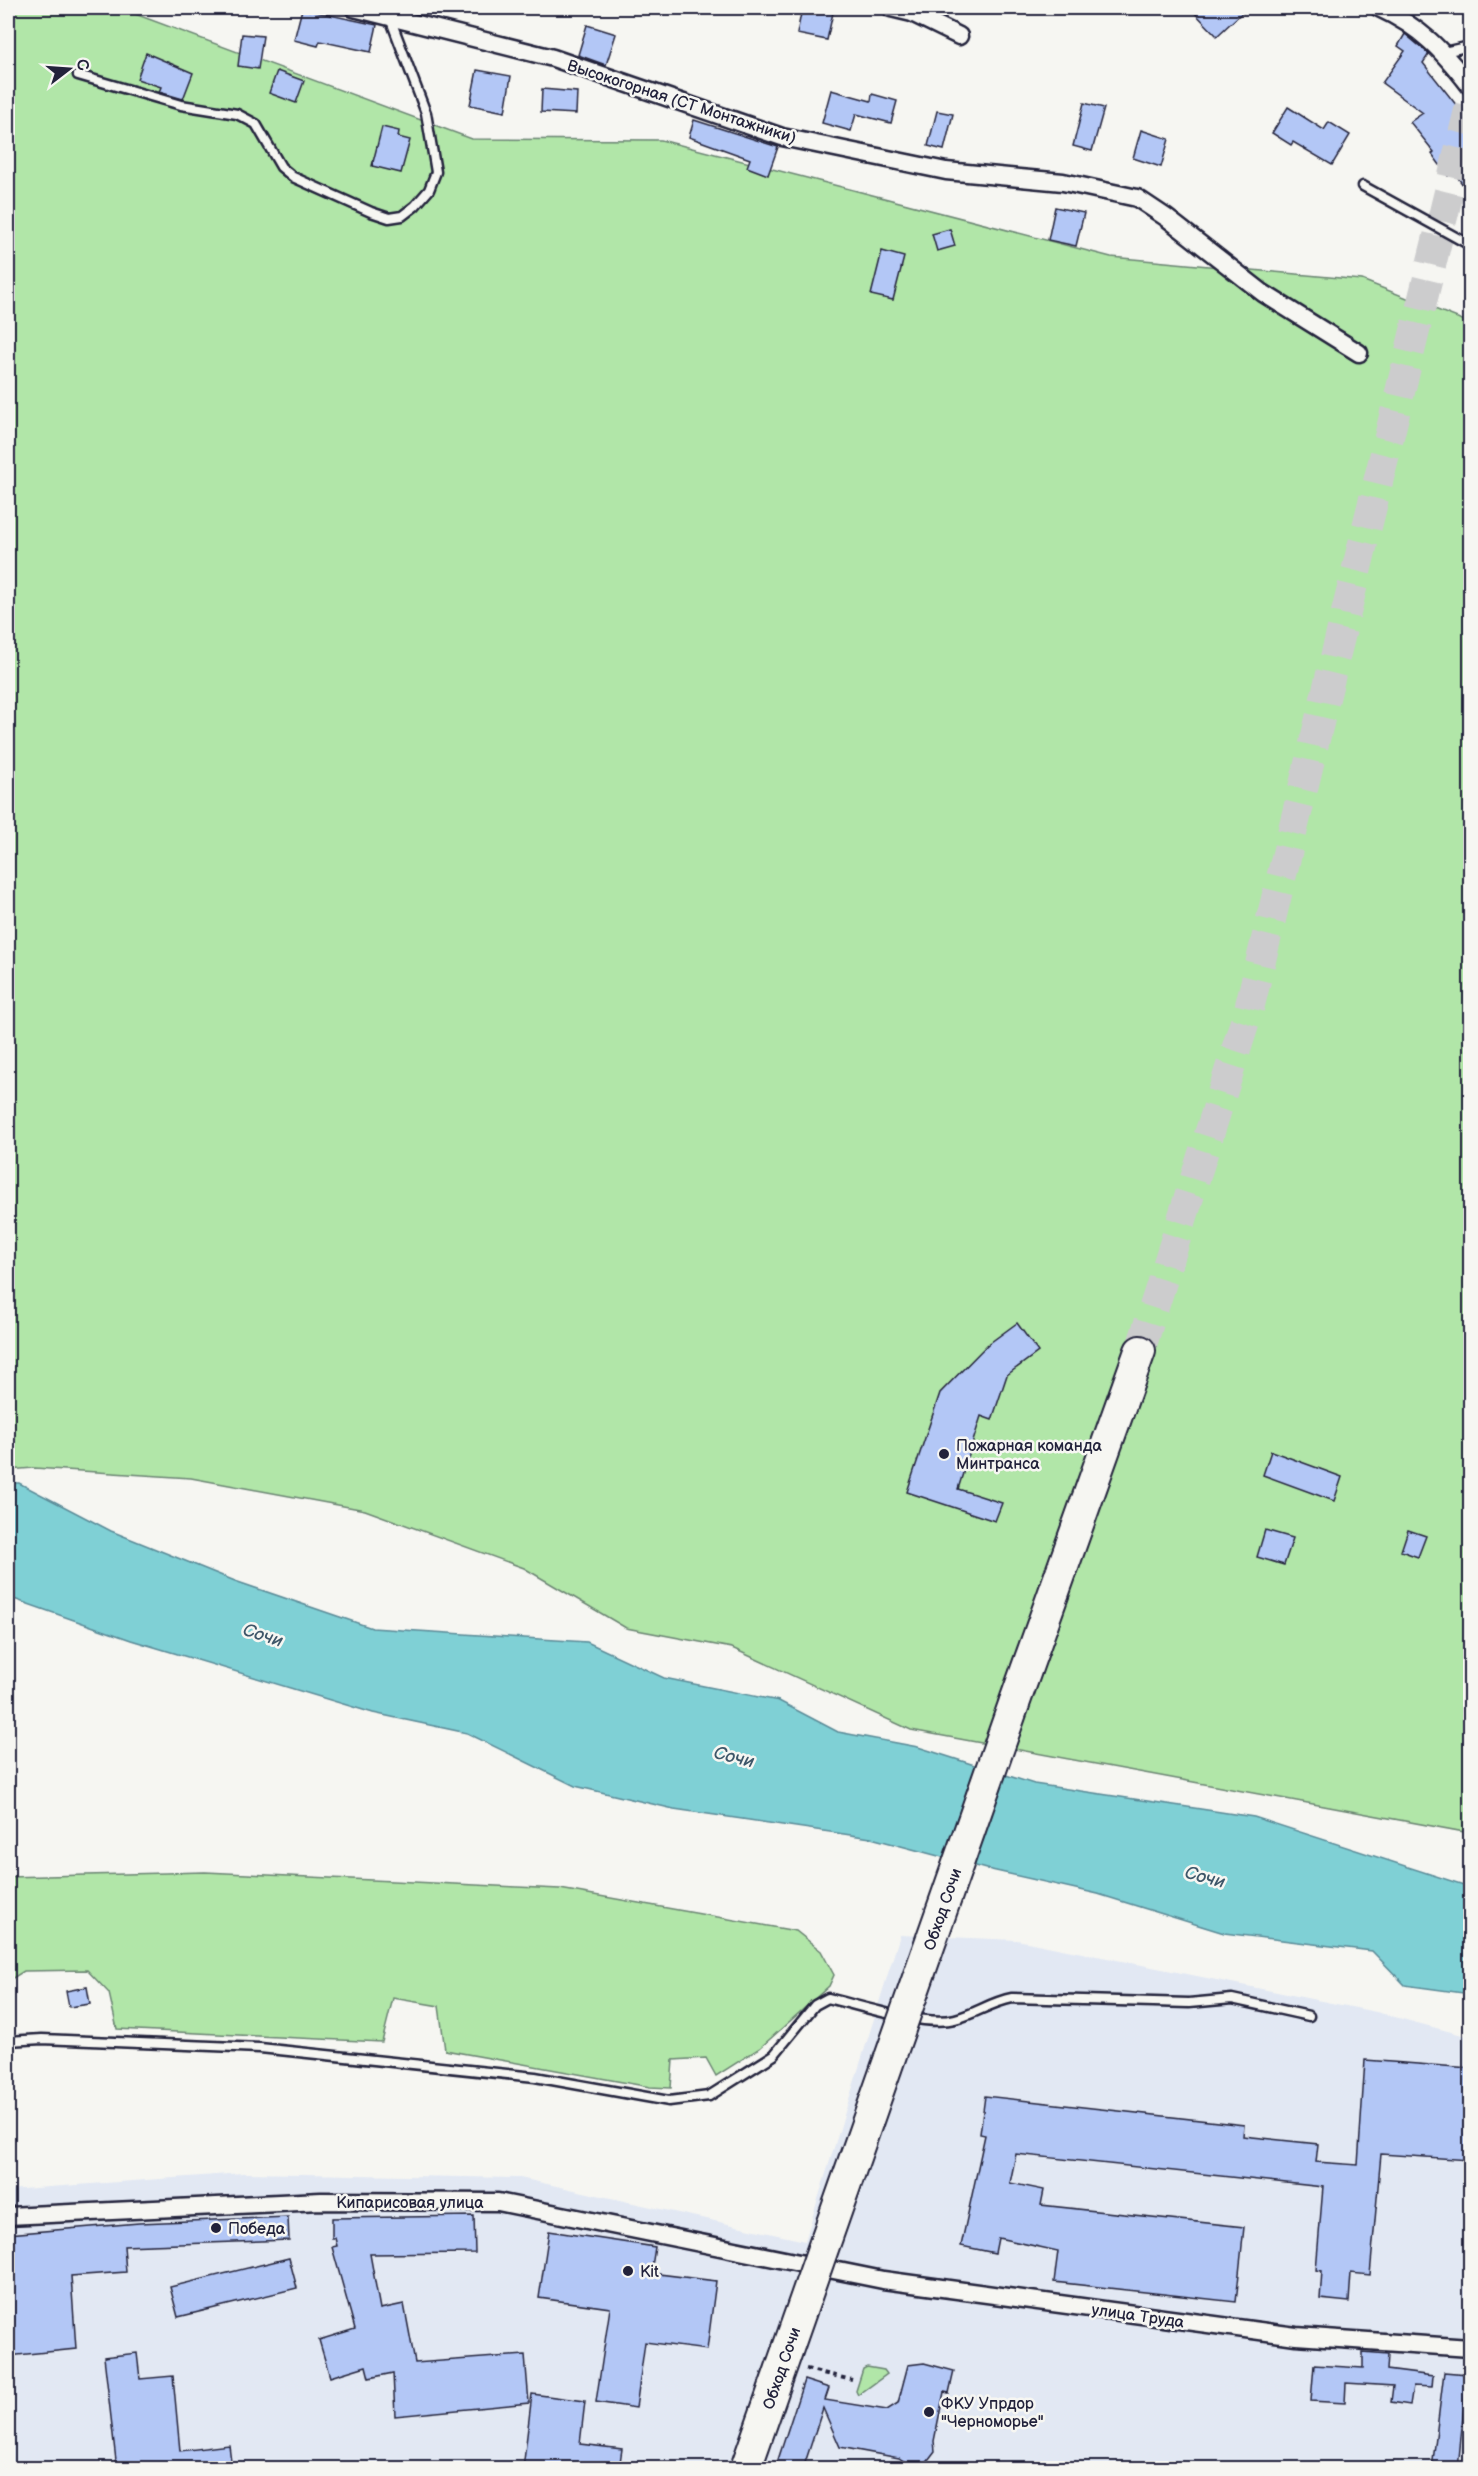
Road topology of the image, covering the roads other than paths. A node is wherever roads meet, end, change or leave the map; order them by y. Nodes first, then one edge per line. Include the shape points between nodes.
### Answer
1 (354, 8) edge
2 (891, 8) edge
3 (1389, 10) edge
4 (390, 18) junction
5 (959, 36) dead end
6 (1470, 46) edge
7 (1444, 52) junction
8 (78, 75) dead end
9 (1470, 86) edge
10 (1363, 186) dead end
11 (1470, 245) edge
12 (1359, 353) dead end
13 (1140, 1351) tunnel mouth
14 (1309, 2016) dead end
15 (8, 2041) edge
16 (8, 2216) edge
17 (807, 2265) joint
18 (1470, 2348) edge
19 (746, 2469) edge

1 - 4 street, Высокогорная (СТ Монтажники)
2 - 5 street via 912,13
3 - 7 street
4 - 8 lane via 426,113 436,172 429,190 402,216 388,218 370,212 293,177 281,166 256,124 237,114 181,105
4 - 12 street, Высокогорная (СТ Монтажники) via 553,58 782,137 946,171 1063,182 1137,198 1263,293
6 - 7 lane
7 - 9 street
10 - 11 lane
13 - 19 highway, Обход Сочи, bridge
14 - 15 lane via 1232,1999 1189,2003 1012,1998 995,2001 956,2019 935,2022 828,1998 815,2005 774,2055 728,2085 709,2096 669,2101 535,2077 260,2048
16 - 17 street, Кипарисовая улица via 321,2201 498,2202
17 - 18 street, улица Труда via 930,2287 1296,2336

